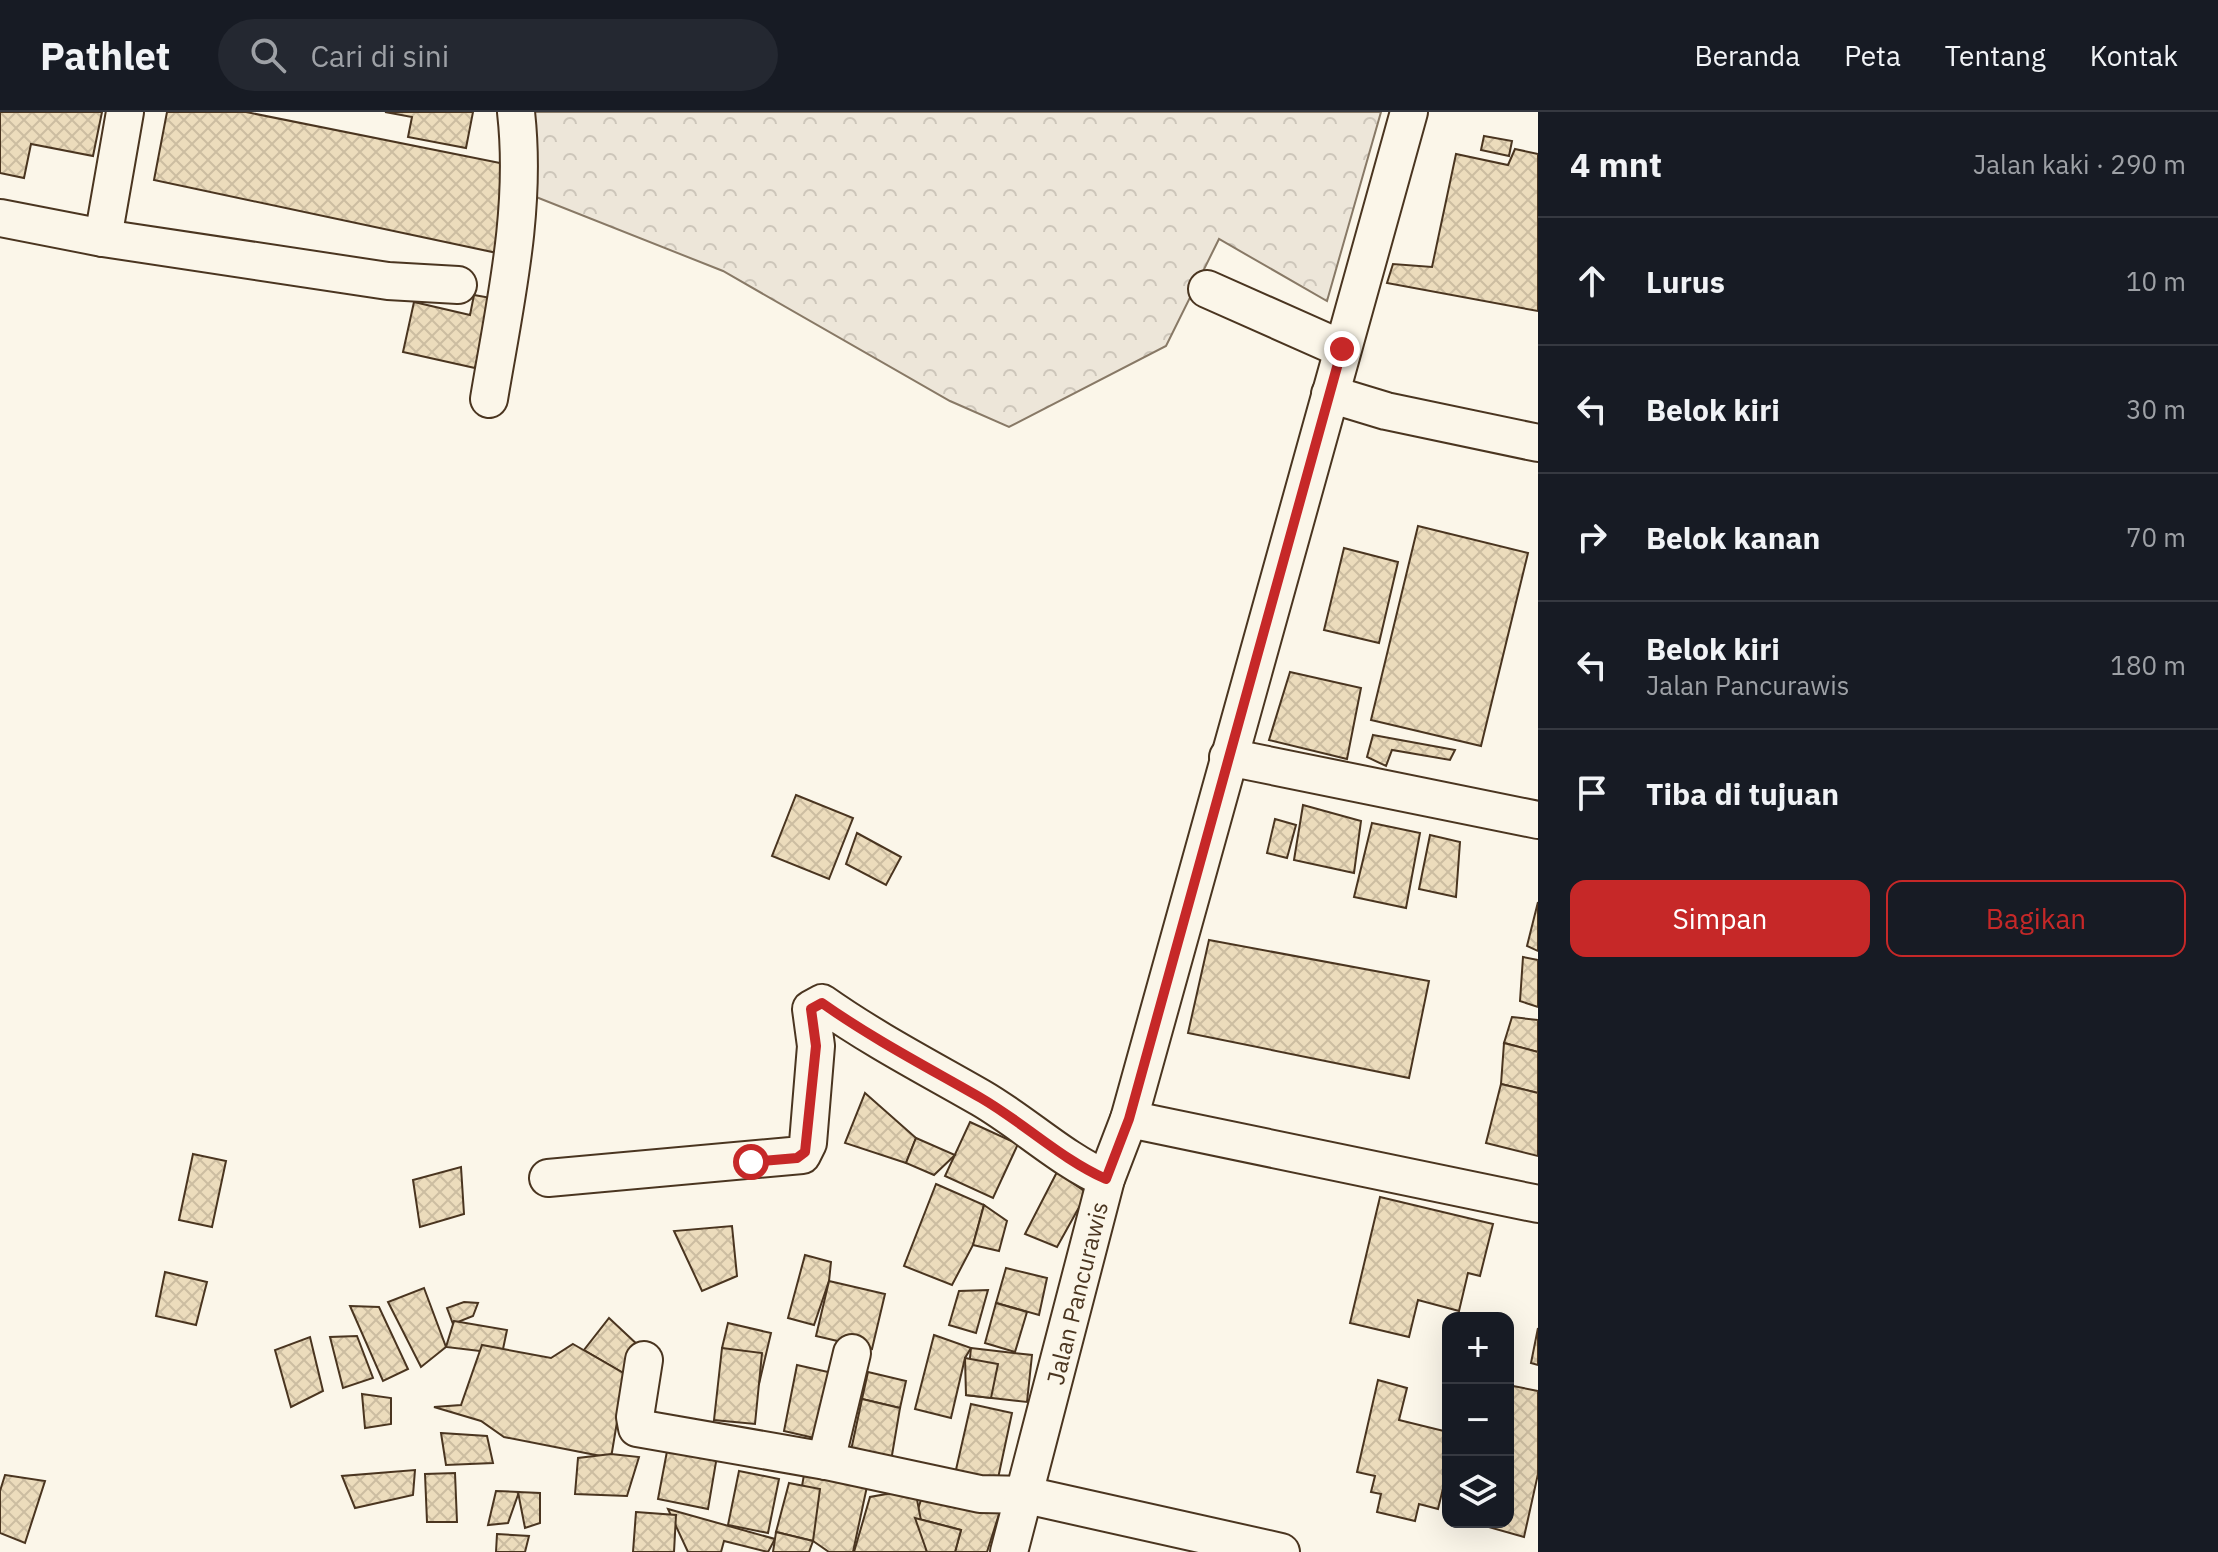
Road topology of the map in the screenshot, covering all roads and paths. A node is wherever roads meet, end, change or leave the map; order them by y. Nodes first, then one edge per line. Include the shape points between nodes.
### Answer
1 (125, 112) edge
2 (516, 112) edge
3 (1409, 112) edge
4 (0, 218) edge
5 (103, 238) junction
6 (458, 285) dead end
7 (1207, 289) dead end
8 (1342, 349) junction
9 (1330, 394) junction
10 (489, 399) dead end
11 (1538, 443) edge
12 (1228, 757) junction
13 (1538, 820) edge
14 (1129, 1119) junction
15 (548, 1178) dead end
16 (1106, 1179) junction
17 (1538, 1204) edge
18 (852, 1353) dead end
19 (644, 1360) dead end
20 (826, 1461) junction
21 (1026, 1495) junction
22 (1009, 1552) edge
23 (1281, 1552) edge

1 - 5 street
2 - 10 street via 522,162 519,215
3 - 8 street, Jalan Pancurawis
4 - 5 street
5 - 6 street via 388,281
7 - 8 street
8 - 9 street, Jalan Pancurawis
9 - 11 street
9 - 12 street, Jalan Pancurawis
12 - 13 street
12 - 14 street, Jalan Pancurawis
14 - 16 street, Jalan Pancurawis
14 - 17 street
15 - 16 street via 802,1155 808,1143 816,1046 811,1009 822,1003
16 - 21 street, Jalan Pancurawis
18 - 20 street
19 - 20 street via 637,1428
20 - 21 street via 980,1494
21 - 22 street, Jalan Pancurawis
21 - 23 street

